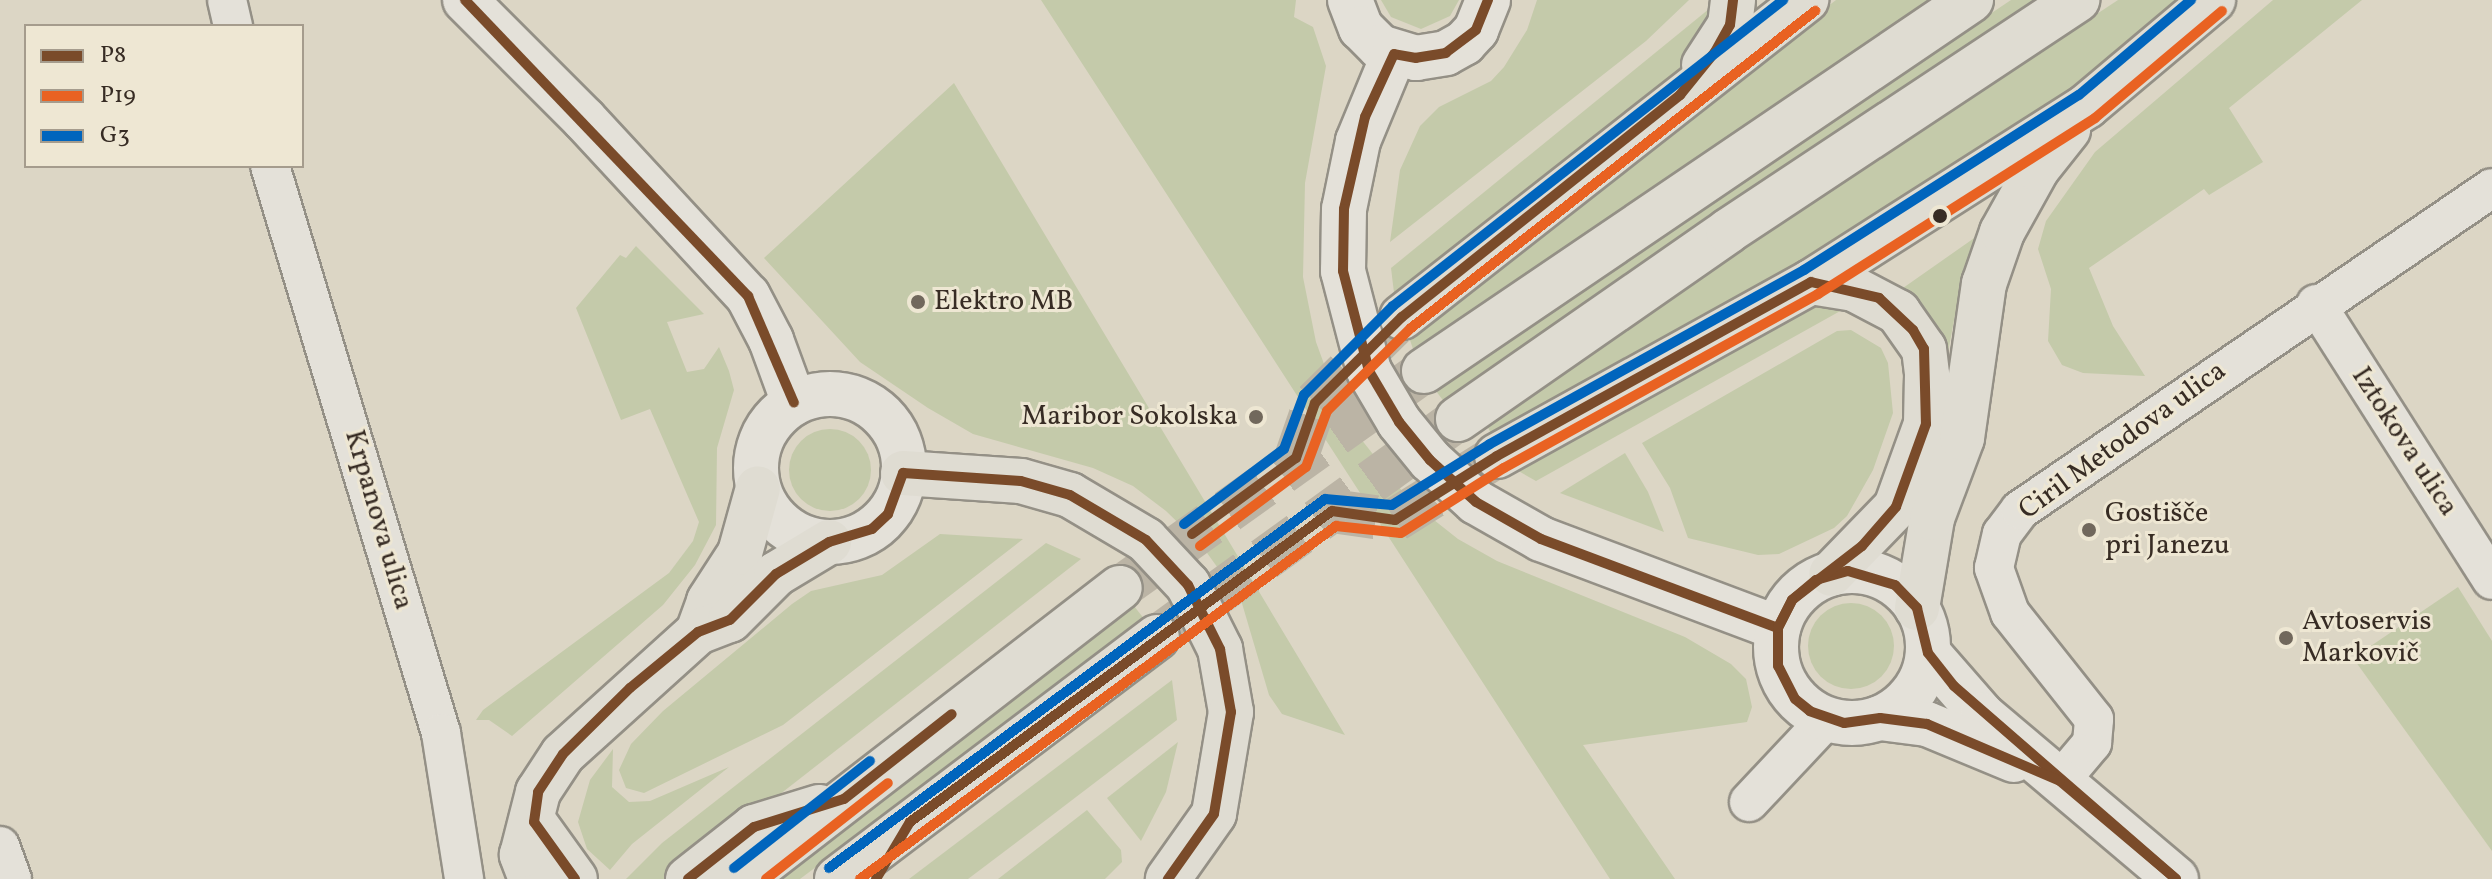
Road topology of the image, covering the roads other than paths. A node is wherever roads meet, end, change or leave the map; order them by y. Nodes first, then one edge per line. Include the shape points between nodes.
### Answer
1 (227, 0) edge
2 (465, 0) edge
3 (1350, 0) edge
4 (1488, 0) edge
5 (1733, 0) edge
6 (1806, 0) edge
7 (1971, 0) edge
8 (2077, 0) edge
9 (2213, 0) edge
10 (233, 24) edge
11 (1394, 54) junction
12 (1680, 95) junction
13 (2087, 106) junction
14 (271, 168) edge
15 (2492, 188) edge
16 (1811, 282) junction
17 (2316, 304) junction
18 (1402, 317) tunnel mouth
19 (1424, 371) tunnel mouth
20 (794, 403) junction
21 (1458, 419) tunnel mouth
22 (1497, 456) tunnel mouth
23 (903, 473) junction
24 (758, 488) junction
25 (829, 542) junction
26 (1831, 574) junction
27 (2492, 580) edge
28 (1120, 588) tunnel mouth
29 (1917, 608) junction
30 (1778, 628) junction
31 (698, 632) junction
32 (1157, 637) tunnel mouth
33 (1928, 653) junction
34 (1880, 718) junction
35 (1827, 719) junction
36 (2060, 781) junction
37 (844, 799) junction
38 (1749, 802) dead end
39 (534, 822) junction
40 (910, 822) junction
41 (0, 846) edge
42 (12, 879) edge
43 (464, 879) edge
44 (531, 879) edge
45 (575, 879) edge
46 (688, 879) edge
47 (743, 879) edge
48 (837, 879) edge
49 (876, 879) edge
50 (1168, 879) edge
51 (2176, 879) edge

1 - 10 street
2 - 20 street via 748,296
3 - 11 street via 1361,28
4 - 11 street via 1476,30 1446,53 1416,58
5 - 12 main road via 1730,25 1715,52
6 - 12 main road
7 - 19 main road
8 - 21 main road via 1728,231
9 - 13 main road
11 - 30 street via 1358,141 1344,209 1343,271 1369,371 1399,422 1430,460 1476,502 1541,539
12 - 18 main road
13 - 16 main road
13 - 29 main road via 2037,169 2002,232 1984,284 1962,438 1932,518
14 - 43 street, Krpanova ulica via 441,733
15 - 17 street, Ciril Metodova ulica
16 - 22 main road
16 - 26 main road via 1854,289 1898,312 1924,349 1927,375 1926,424 1896,507
17 - 27 street, Iztokova ulica
17 - 36 street, Ciril Metodova ulica via 2020,510 2002,534 1994,568 2010,613 2094,719 2092,743
20 - 23 street via 810,396 845,395 876,410 897,438
20 - 24 street via 761,439 755,464
23 - 25 street via 888,514 851,539
23 - 50 main road via 1021,481 1070,495 1146,540 1188,585 1220,649 1231,712 1214,814
24 - 25 street via 769,511 787,529
24 - 31 main road via 740,553 709,601
25 - 31 main road via 776,574 730,620
26 - 29 street via 1880,576
26 - 30 street via 1803,589
28 - 37 main road
29 - 33 street
30 - 35 street via 1777,656 1785,683 1795,699
31 - 39 main road via 563,754 538,792
32 - 40 main road
33 - 34 street via 1909,697
33 - 36 street via 1982,715
34 - 35 street via 1844,723
34 - 36 street via 1927,724
35 - 38 street
36 - 51 street
37 - 46 main road via 754,827
37 - 47 main road
39 - 44 main road via 522,855
39 - 45 main road
40 - 48 main road
40 - 49 main road
41 - 42 street

